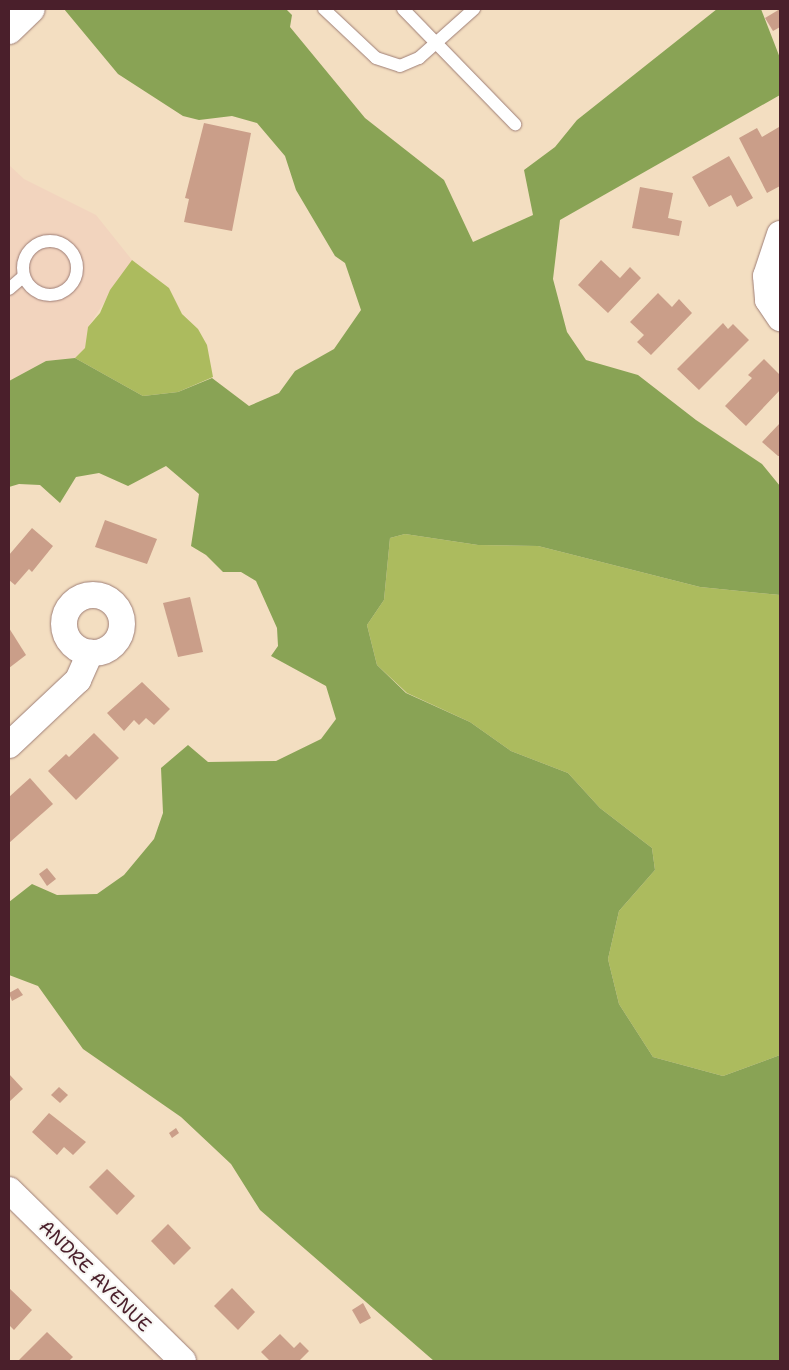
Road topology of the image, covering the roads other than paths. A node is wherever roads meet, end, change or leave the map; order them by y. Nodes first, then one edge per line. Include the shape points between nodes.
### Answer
1 (31, 9) edge
2 (324, 9) edge
3 (403, 9) edge
4 (474, 9) edge
5 (9, 30) edge
6 (438, 43) junction
7 (515, 124) dead end
8 (780, 234) edge
9 (24, 277) junction
10 (9, 289) edge
11 (780, 318) edge
12 (90, 653) dead end
13 (11, 737) edge
14 (9, 1190) edge
15 (183, 1361) edge

1 - 5 main road
2 - 6 lane via 376,58 400,66 419,58
3 - 6 lane
4 - 6 lane
6 - 7 lane
8 - 11 street via 766,276 768,300
9 - 9 lane via 35,291 53,295 62,293 74,280 76,261 67,246 50,240 42,241 34,245 23,259
9 - 10 lane
12 - 13 street via 78,680
14 - 15 street, ANDRE AVENUE

